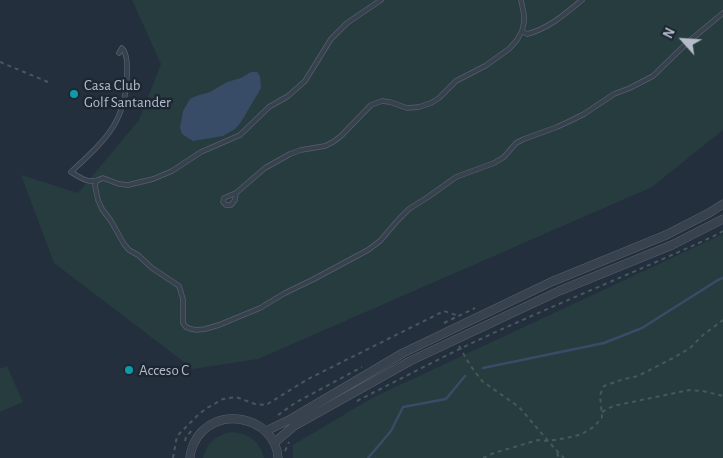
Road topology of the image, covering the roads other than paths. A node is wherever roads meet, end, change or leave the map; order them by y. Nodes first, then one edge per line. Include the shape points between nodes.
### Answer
1 (381, 0) edge
2 (521, 0) edge
3 (582, 0) edge
4 (723, 13) edge
5 (522, 31) junction
6 (119, 53) dead end
7 (96, 182) junction
8 (236, 193) dead end
9 (723, 204) edge
10 (723, 219) edge
11 (266, 431) junction
12 (274, 443) junction
13 (190, 458) edge
14 (278, 458) edge

1 - 7 lane via 347,23 331,39 305,81 269,107 240,135 153,179 128,185 103,178
2 - 5 lane via 524,15
3 - 5 lane via 534,32 526,34
4 - 7 lane via 653,76 614,94 557,128 516,143 494,163 456,177 409,209 380,241 359,256 260,308 205,329 186,327 182,319 183,299 179,286 124,244 102,209
5 - 8 lane via 504,52 485,66 456,80 440,98 419,107 407,108 382,101 371,105 333,142 290,154 265,168
6 - 7 lane via 122,48 125,50 127,62 124,104 106,137 71,172
9 - 11 street via 666,235 551,282 403,353
10 - 12 street via 672,246 559,291 410,362 294,426
11 - 12 street
11 - 13 street via 248,420 232,418 215,422 198,436
12 - 14 street

